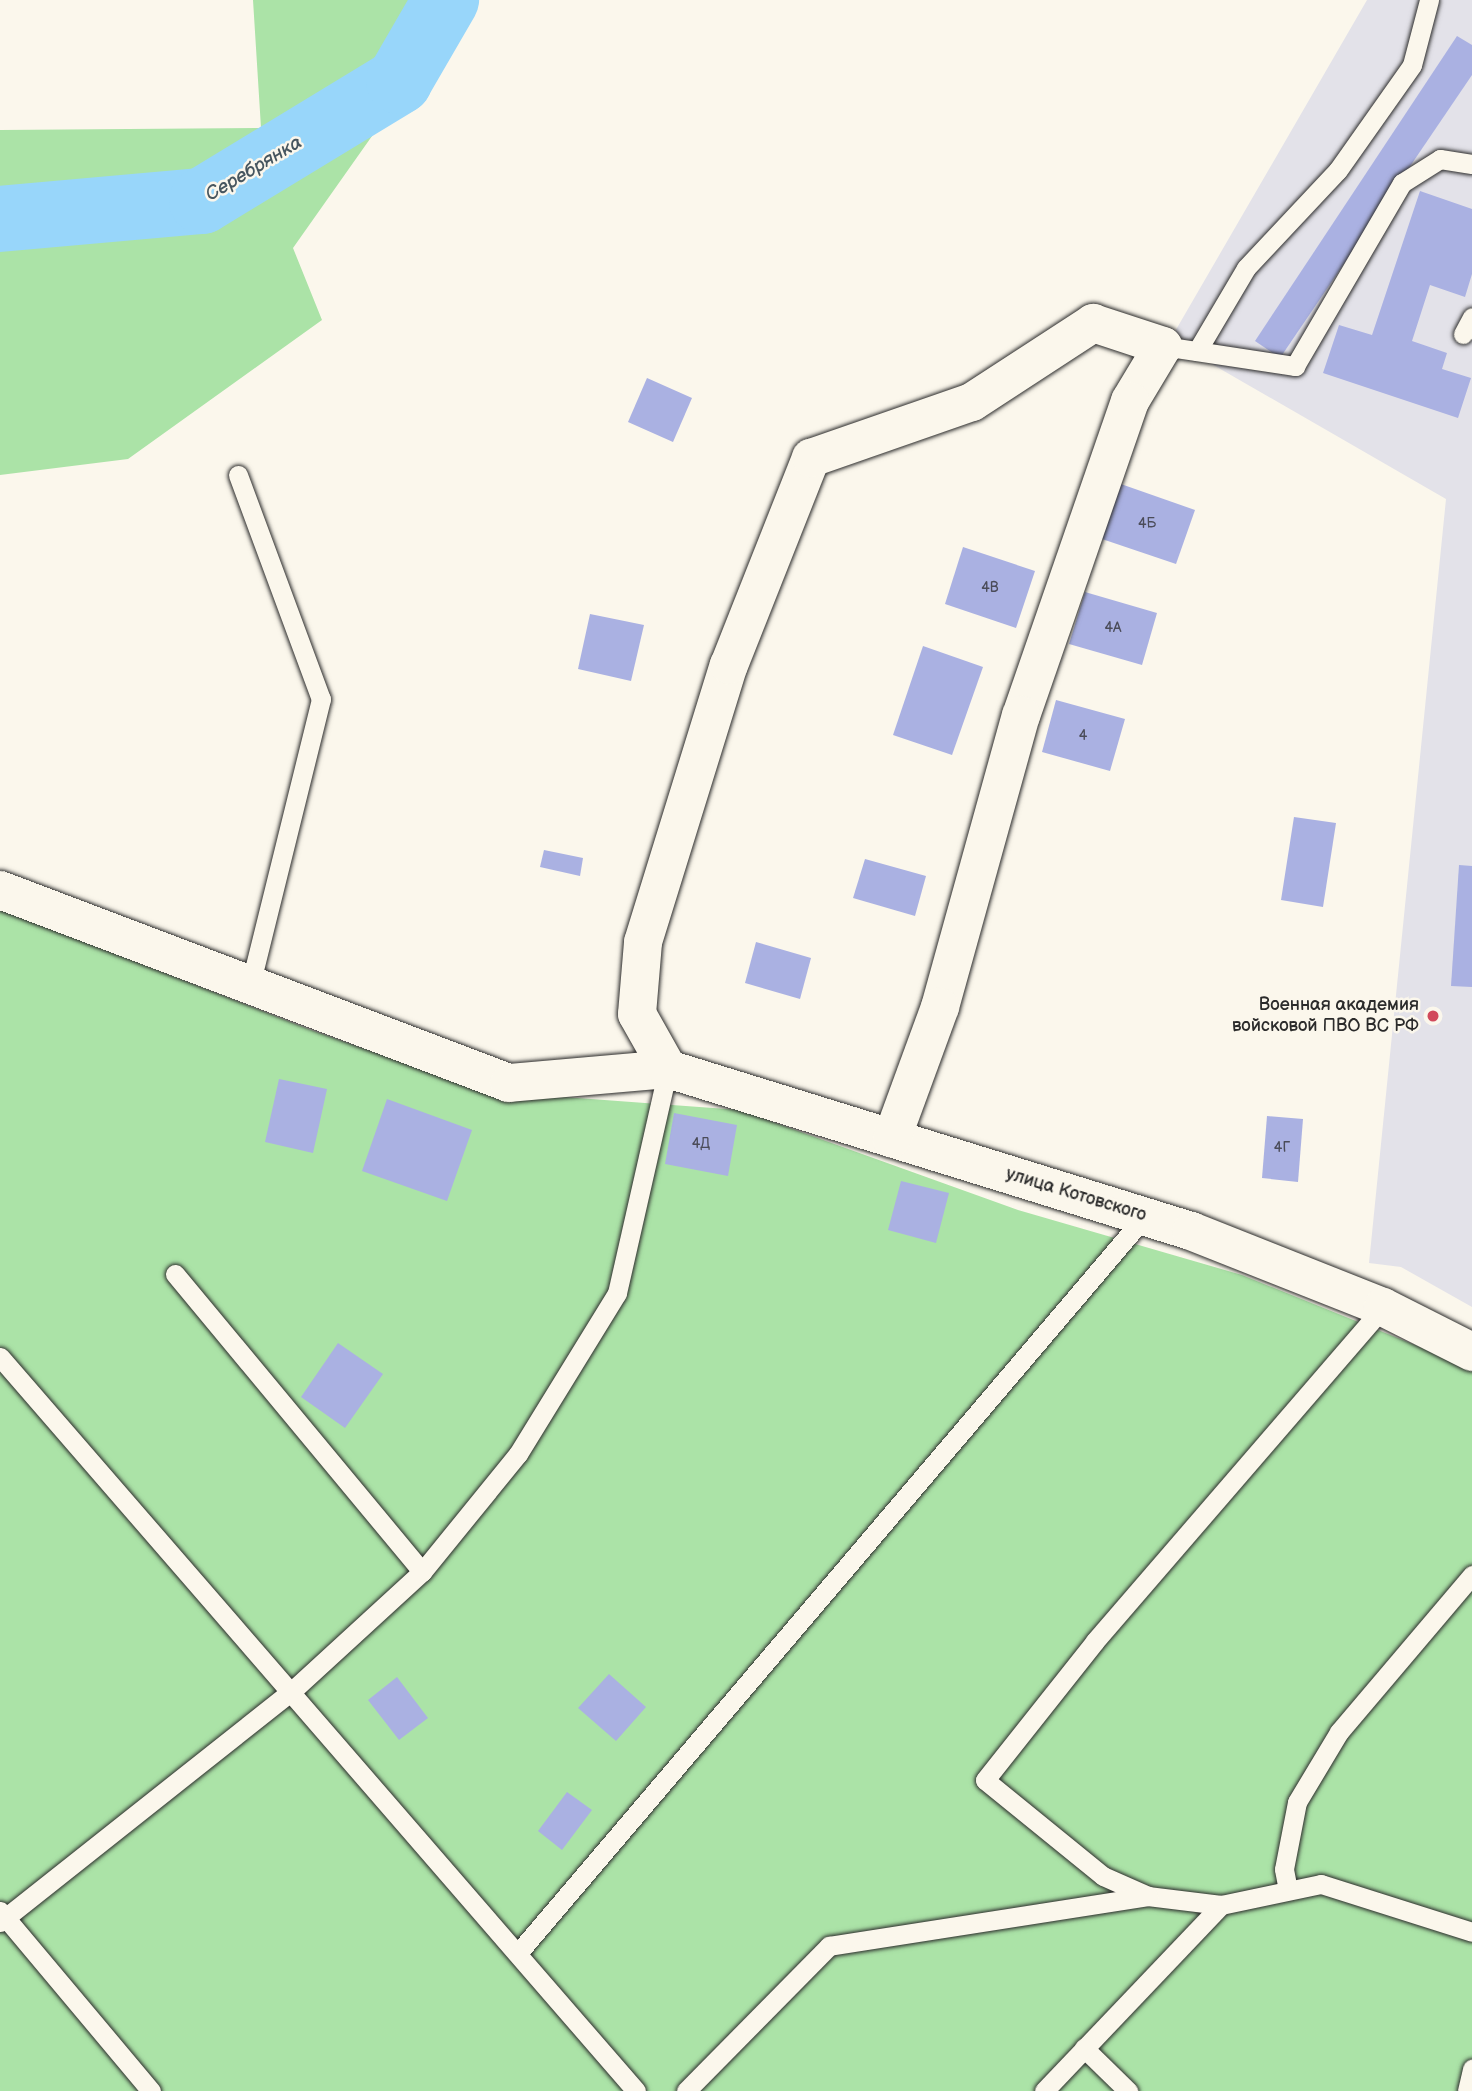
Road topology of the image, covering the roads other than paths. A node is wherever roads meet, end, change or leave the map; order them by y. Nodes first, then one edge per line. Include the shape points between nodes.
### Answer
1 (1429, 0) edge
2 (1472, 164) edge
3 (1180, 349) junction
4 (237, 475) dead end
5 (0, 890) edge
6 (250, 985) junction
7 (668, 1069) junction
8 (892, 1138) junction
9 (1144, 1216) junction
10 (175, 1274) dead end
11 (1383, 1307) junction
12 (1472, 1352) edge
13 (0, 1357) edge
14 (422, 1572) junction
15 (1472, 1575) edge
16 (293, 1690) junction
17 (1289, 1891) junction
18 (1148, 1896) junction
19 (1221, 1905) junction
20 (2, 1917) edge
21 (1472, 1931) edge
22 (518, 1953) junction
23 (1084, 2049) junction
24 (1472, 2069) edge
25 (151, 2091) edge
26 (636, 2091) edge
27 (686, 2091) edge
28 (1044, 2091) edge
29 (1128, 2091) edge
30 (1467, 2091) edge

1 - 3 lane via 1412,65 1338,170 1246,268
2 - 3 lane via 1440,159 1402,183 1295,366
3 - 7 street via 1093,323 972,402 811,458 729,665 643,942 637,1014
3 - 8 street via 1130,401 1021,715 940,1007
4 - 6 lane via 321,699
5 - 6 street
6 - 7 street via 509,1083
7 - 8 street, улица Котовского
7 - 14 lane via 617,1293 518,1454
8 - 9 street, улица Котовского
9 - 11 street, улица Котовского
9 - 22 lane
10 - 14 lane
11 - 12 street, улица Котовского
11 - 18 lane via 1104,1631 985,1780 1103,1876
13 - 16 lane
14 - 16 lane
15 - 17 lane via 1339,1732 1297,1802 1284,1869
16 - 20 lane
16 - 22 lane
17 - 19 lane
17 - 21 lane via 1321,1884
18 - 19 lane
18 - 27 lane via 830,1946
19 - 23 lane
20 - 25 lane
22 - 26 lane
23 - 28 lane
23 - 29 lane
24 - 30 lane

